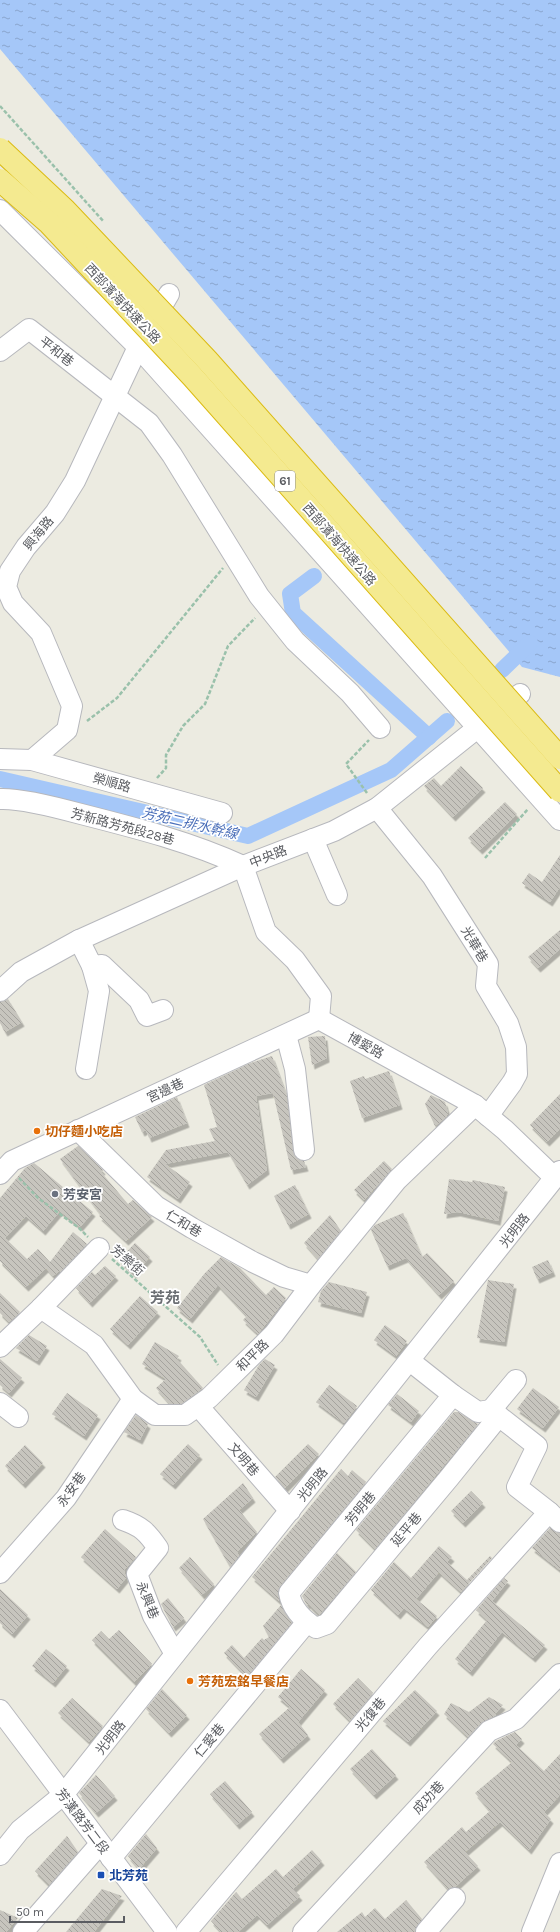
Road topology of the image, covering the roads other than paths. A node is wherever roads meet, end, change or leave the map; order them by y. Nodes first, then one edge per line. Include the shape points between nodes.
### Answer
1 (0, 149) edge
2 (0, 180) edge
3 (0, 210) edge
4 (169, 294) dead end
5 (138, 346) junction
6 (0, 351) edge
7 (114, 396) junction
8 (3, 587) edge
9 (520, 694) dead end
10 (479, 727) junction
11 (380, 728) road end
12 (560, 758) edge
13 (0, 759) edge
14 (32, 760) junction
15 (560, 791) edge
16 (0, 799) edge
17 (372, 801) junction
18 (222, 813) dead end
19 (560, 820) edge
20 (312, 840) junction
21 (243, 866) junction
22 (337, 895) dead end
23 (79, 940) junction
24 (92, 966) junction
25 (0, 991) edge
26 (163, 1010) dead end
27 (319, 1019) junction
28 (286, 1034) junction
29 (86, 1069) dead end
30 (482, 1110) junction
31 (78, 1130) junction
32 (304, 1150) dead end
33 (4, 1162) edge
34 (557, 1175) edge
35 (99, 1248) road end
36 (311, 1285) junction
37 (41, 1308) junction
38 (0, 1347) edge
39 (410, 1361) junction
40 (516, 1380) dead end
41 (453, 1396) junction
42 (133, 1399) junction
43 (0, 1403) edge
44 (199, 1407) junction
45 (495, 1413) junction
46 (18, 1417) dead end
47 (290, 1511) junction
48 (554, 1517) edge
49 (123, 1520) dead end
50 (0, 1573) edge
51 (307, 1622) junction
52 (175, 1654) junction
53 (560, 1674) edge
54 (0, 1710) edge
55 (63, 1795) junction
56 (105, 1851) junction
57 (0, 1855) edge
58 (560, 1863) edge
59 (456, 1898) dead end
60 (23, 1932) edge
61 (167, 1932) edge
62 (186, 1932) edge
63 (303, 1932) edge
64 (426, 1932) edge
65 (532, 1932) edge

1 - 12 highway, 西部濱海快速公路 / 61, bridge via 65,210 207,360
2 - 15 highway, 西部濱海快速公路 / 61, bridge via 49,223 192,376
3 - 5 street
4 - 5 street, 興海路
5 - 7 street, 興海路
5 - 10 street
6 - 7 street, 平和巷 via 29,329
7 - 8 street, 興海路 via 75,481 55,512 26,547
7 - 11 street via 149,423 172,455 233,556 295,641 350,694
8 - 14 street, 興海路 via 13,603 41,633 72,706 67,730
9 - 10 street, 中央路
10 - 17 street, 中央路
10 - 19 street
13 - 14 street, 榮順路
14 - 18 street, 榮順路
16 - 21 street, 芳新路芳苑段28巷 via 57,808 147,831 210,851
17 - 20 street, 中央路 via 334,832
17 - 30 street, 光華巷 via 432,876 488,964 486,986 510,1029 516,1047 517,1074 512,1083
20 - 21 street, 中央路
20 - 22 street
21 - 23 street, 中央路
21 - 27 street via 266,932 295,960 321,996
23 - 24 street
23 - 25 street, 中央路 via 21,972
24 - 26 street via 102,965 113,974 139,1000 148,1016
24 - 29 street via 99,991
27 - 28 street, 宮邊巷
27 - 30 street, 博愛路
28 - 31 street, 宮邊巷
28 - 32 street via 295,1069
30 - 34 street, 博愛路
30 - 36 street, 和平路 via 397,1180
31 - 33 street, 宮邊巷
31 - 36 street, 仁和巷 via 156,1206 253,1262 284,1277
34 - 39 street, 光明路
35 - 37 street
36 - 44 street, 和平路 via 274,1334
37 - 38 street
37 - 42 street, 和平路 via 94,1345
39 - 41 street
39 - 47 street, 光明路
40 - 45 street
41 - 45 street via 478,1412
41 - 51 street, 芳明巷 via 289,1593 291,1604
42 - 44 street, 和平路 via 155,1415 185,1415
42 - 50 street, 永安巷 via 66,1498
43 - 46 street
44 - 47 street, 文明巷
45 - 48 street via 537,1446 517,1487
45 - 51 street, 延平巷 via 449,1478 326,1624 316,1628
47 - 52 street, 光明路
48 - 62 street, 光復巷 via 428,1646
49 - 52 street, 永興巷 via 147,1532 158,1548 138,1574 153,1616
51 - 56 street, 仁愛巷
52 - 55 street, 光明路
53 - 63 street, 成功巷 via 516,1719 489,1731
54 - 55 street, 芳漢路芳二段
55 - 56 street, 芳漢路芳二段
55 - 57 street, 光明路 via 20,1830
56 - 60 street, 仁愛巷
56 - 61 street, 芳漢路芳二段
58 - 65 street
59 - 64 street

